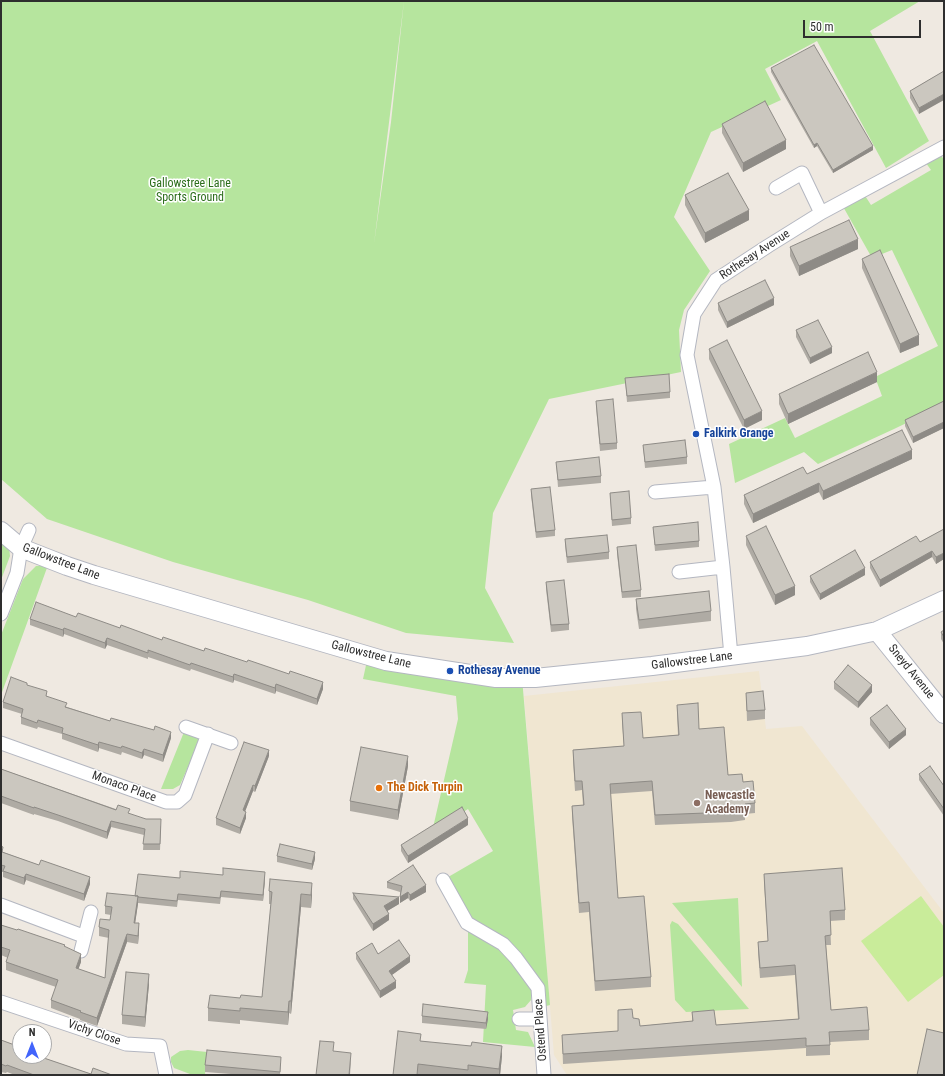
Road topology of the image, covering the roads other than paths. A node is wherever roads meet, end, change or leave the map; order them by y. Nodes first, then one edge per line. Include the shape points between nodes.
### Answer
1 (944, 147) edge
2 (776, 188) dead end
3 (821, 213) junction
4 (714, 487) junction
5 (655, 492) dead end
6 (30, 530) dead end
7 (1, 532) edge
8 (21, 548) junction
9 (723, 567) junction
10 (679, 572) dead end
11 (944, 600) edge
12 (1, 614) edge
13 (877, 630) junction
14 (731, 656) junction
15 (944, 714) edge
16 (186, 727) dead end
17 (208, 734) junction
18 (1, 743) edge
19 (231, 743) dead end
20 (443, 880) dead end
21 (1, 906) edge
22 (91, 912) dead end
23 (84, 936) junction
24 (81, 951) dead end
25 (1, 1002) edge
26 (519, 1019) dead end
27 (539, 1019) junction
28 (166, 1075) edge
29 (544, 1075) edge

1 - 3 street, Rothesay Avenue
2 - 3 street via 802,173
3 - 4 street, Rothesay Avenue via 716,280 694,314 687,355
4 - 5 street
4 - 9 street, Rothesay Avenue
6 - 8 street
7 - 8 street, Gallowstree Lane
8 - 12 street via 17,573
8 - 14 street, Gallowstree Lane via 94,575 386,661 488,677 535,678
9 - 10 street
9 - 14 street, Rothesay Avenue
11 - 13 street, Gallowstree Lane
13 - 14 street, Gallowstree Lane via 807,646
13 - 15 street, Sneyd Avenue
16 - 17 street
17 - 18 street, Monaco Place via 184,795 177,802 166,802
17 - 19 street
20 - 27 street, Ostend Place via 467,923 503,944 532,978 538,988
21 - 23 street
22 - 23 street
23 - 24 street
25 - 28 street, Vichy Close via 126,1044 160,1046
26 - 27 street
27 - 29 street, Ostend Place

